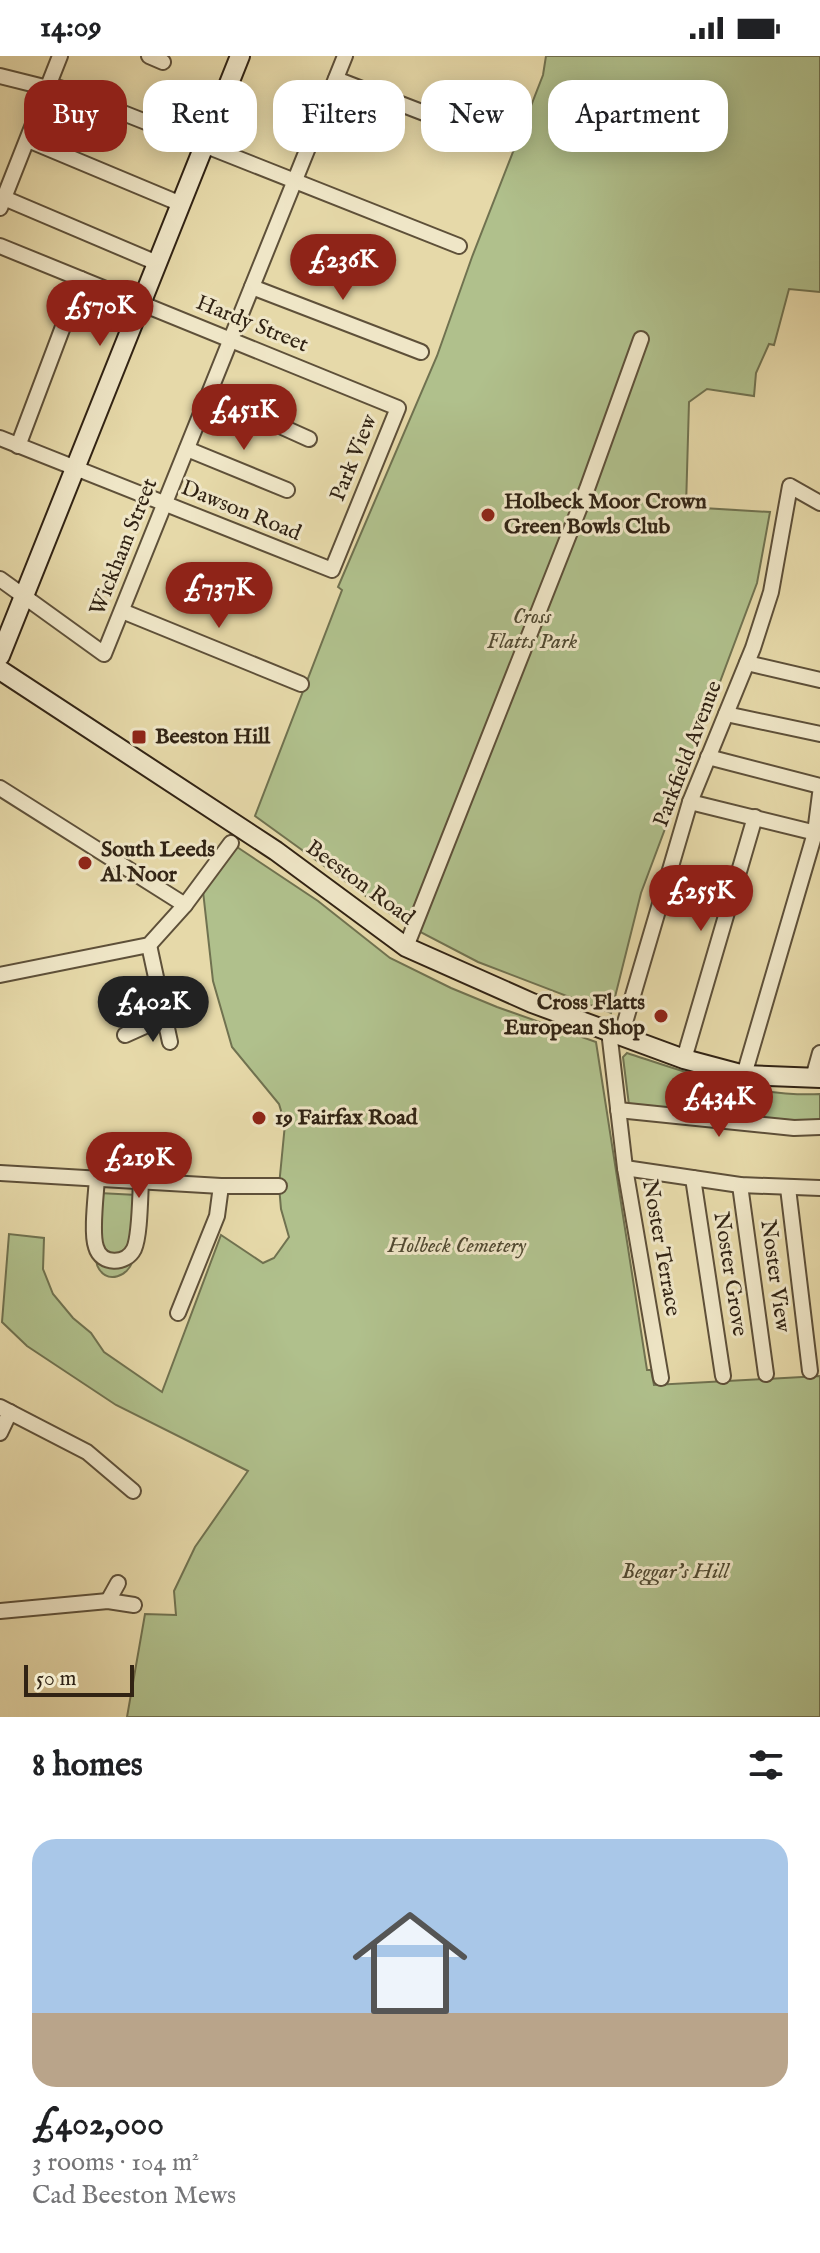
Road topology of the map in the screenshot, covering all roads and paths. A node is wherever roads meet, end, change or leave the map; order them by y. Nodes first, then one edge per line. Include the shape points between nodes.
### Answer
1 (60, 56) edge
2 (240, 56) edge
3 (345, 56) edge
4 (0, 76) edge
5 (336, 79) junction
6 (51, 80) edge
7 (230, 80) edge
8 (24, 82) edge
9 (421, 112) edge
10 (24, 150) edge
11 (57, 152) edge
12 (201, 152) edge
13 (222, 152) edge
14 (295, 181) junction
15 (2, 203) edge
16 (181, 204) junction
17 (0, 246) edge
18 (459, 246) dead end
19 (157, 263) junction
20 (81, 279) junction
21 (252, 287) junction
22 (141, 303) junction
23 (641, 339) dead end
24 (231, 340) junction
25 (421, 352) dead end
26 (209, 394) junction
27 (398, 408) joint
28 (0, 438) edge
29 (309, 439) dead end
30 (18, 446) junction
31 (187, 449) junction
32 (75, 470) junction
33 (287, 490) dead end
34 (820, 503) edge
35 (165, 505) junction
36 (332, 570) joint
37 (0, 579) edge
38 (24, 596) junction
39 (122, 611) junction
40 (0, 656) edge
41 (747, 663) junction
42 (0, 670) edge
43 (820, 680) edge
44 (301, 684) dead end
45 (726, 714) junction
46 (820, 734) edge
47 (708, 757) junction
48 (820, 786) edge
49 (0, 788) edge
50 (820, 794) edge
51 (690, 802) junction
52 (755, 817) junction
53 (818, 834) edge
54 (231, 843) dead end
55 (185, 905) junction
56 (149, 945) junction
57 (406, 947) junction
58 (0, 975) edge
59 (165, 1017) junction
60 (615, 1033) junction
61 (125, 1035) dead end
62 (170, 1042) dead end
63 (820, 1053) edge
64 (684, 1059) junction
65 (744, 1075) junction
66 (817, 1078) edge
67 (618, 1110) junction
68 (819, 1130) edge
69 (625, 1168) junction
70 (0, 1173) edge
71 (97, 1178) junction
72 (693, 1178) junction
73 (141, 1181) junction
74 (740, 1185) junction
75 (221, 1186) junction
76 (279, 1186) dead end
77 (788, 1188) junction
78 (820, 1188) edge
79 (178, 1313) dead end
80 (810, 1371) dead end
81 (766, 1374) dead end
82 (723, 1376) dead end
83 (661, 1378) dead end
84 (5, 1410) edge
85 (0, 1433) edge
86 (133, 1491) dead end
87 (118, 1583) dead end
88 (108, 1601) junction
89 (134, 1605) dead end
90 (0, 1611) edge

1 - 6 street
2 - 7 street
3 - 5 street, Wickham Street
4 - 8 street
5 - 9 street
5 - 14 street, Wickham Street
10 - 15 street
11 - 16 street
12 - 16 street
13 - 14 street
14 - 18 street
14 - 21 street, Wickham Street
15 - 19 street
16 - 19 street
17 - 20 street, Hardy Street
19 - 22 street
20 - 22 street, Hardy Street
20 - 30 street
21 - 24 street, Wickham Street
21 - 25 street
22 - 24 street, Hardy Street
22 - 32 street
23 - 57 street
24 - 26 street, Wickham Street
24 - 27 street, Hardy Street
26 - 29 street
26 - 31 street, Wickham Street
27 - 36 street, Park View
28 - 30 street, Dawson Road
30 - 32 street, Dawson Road
31 - 33 street
31 - 35 street, Wickham Street
32 - 35 street, Dawson Road
32 - 38 street
34 - 41 street, Parkfield Avenue via 790,486 771,592
35 - 36 street, Dawson Road
35 - 39 street, Wickham Street
37 - 38 street
38 - 39 street, Wickham Street via 104,654
38 - 40 street
39 - 44 street
41 - 43 street
41 - 45 street, Parkfield Avenue
42 - 57 street, Beeston Road via 276,851
45 - 46 street
45 - 47 street, Parkfield Avenue
47 - 48 street
47 - 51 street, Parkfield Avenue
49 - 55 street
50 - 53 street
51 - 52 street
51 - 60 street, Parkfield Avenue
52 - 53 street
52 - 64 street
53 - 65 street
54 - 55 street
55 - 56 street
56 - 58 street
56 - 59 street
57 - 60 street, Beeston Road
59 - 61 street
59 - 62 street
60 - 64 street, Beeston Road
60 - 67 street, Noster Terrace
63 - 66 street
64 - 65 street, Beeston Road
65 - 66 street, Beeston Road
67 - 68 street
67 - 69 street, Noster Terrace
69 - 72 street
69 - 83 street, Noster Terrace
70 - 71 street
71 - 73 street
71 - 73 street via 96,1247 104,1258 117,1261 130,1256 136,1243
72 - 74 street
72 - 82 street, Noster Grove
73 - 75 street
74 - 77 street
74 - 81 street, Noster View
75 - 76 street
75 - 79 street via 217,1216
77 - 78 street
77 - 80 street
84 - 85 street
84 - 86 street via 87,1452
87 - 88 street
88 - 89 street
88 - 90 street

